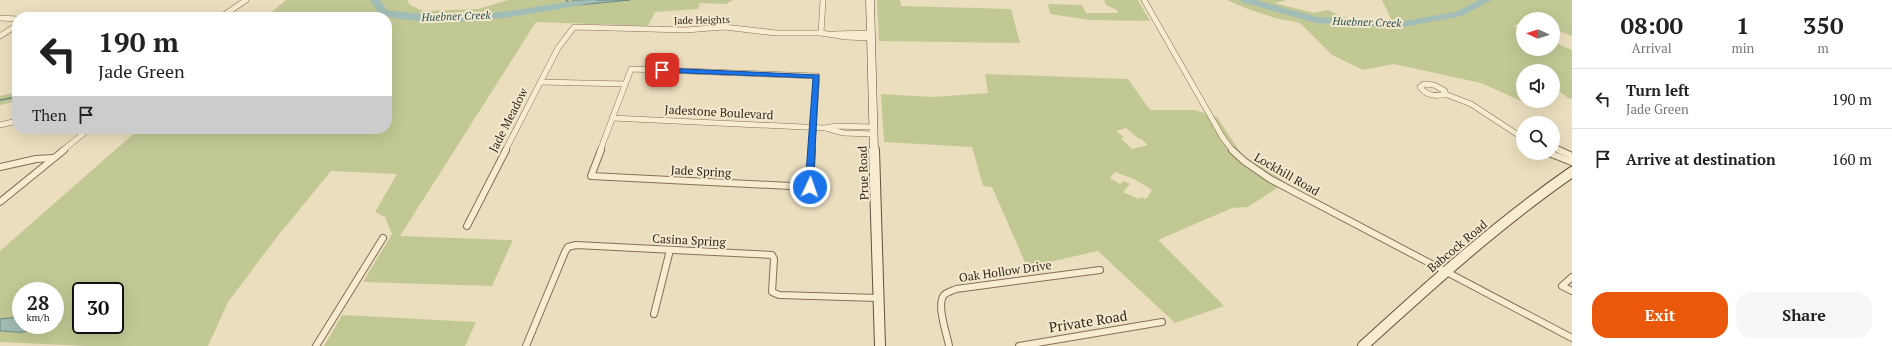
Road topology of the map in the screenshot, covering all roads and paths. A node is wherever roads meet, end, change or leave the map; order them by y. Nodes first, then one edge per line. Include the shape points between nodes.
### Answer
1 (246, 0) edge
2 (823, 0) edge
3 (870, 0) edge
4 (1144, 0) edge
5 (228, 12) edge
6 (0, 18) edge
7 (12, 19) edge
8 (574, 27) joint
9 (12, 28) edge
10 (821, 33) junction
11 (870, 35) junction
12 (0, 36) edge
13 (541, 82) junction
14 (625, 84) junction
15 (1446, 94) dead end
16 (612, 118) junction
17 (12, 122) edge
18 (0, 124) edge
19 (849, 126) junction
20 (814, 127) junction
21 (825, 128) junction
22 (873, 131) junction
23 (849, 133) junction
24 (83, 134) edge
25 (1516, 134) edge
26 (1560, 150) edge
27 (1572, 156) edge
28 (1560, 157) edge
29 (53, 158) junction
30 (1572, 162) edge
31 (0, 167) edge
32 (1572, 172) edge
33 (0, 202) edge
34 (467, 226) dead end
35 (383, 238) dead end
36 (670, 250) junction
37 (1100, 270) dead end
38 (1446, 271) junction
39 (1572, 277) edge
40 (1572, 291) edge
41 (878, 298) junction
42 (654, 314) dead end
43 (1162, 322) dead end
44 (1572, 338) edge
45 (316, 346) edge
46 (526, 346) edge
47 (880, 346) edge
48 (949, 346) edge
49 (1019, 346) edge
50 (1363, 346) edge

1 - 5 street
2 - 10 street
3 - 11 main road, Prue Road
4 - 38 street, Lockhill Road via 1220,134 1244,162 1270,179
6 - 7 street
8 - 10 street, Jade Heights via 686,30 724,27 776,33
8 - 13 street, Jade Meadow via 558,48
9 - 12 street
10 - 11 street, Jade Heights
11 - 22 main road, Prue Road
13 - 14 street
13 - 34 street, Jade Meadow
14 - 16 street
14 - 20 street via 631,69 817,76
15 - 25 street via 1471,104
16 - 20 street, Jadestone Boulevard
16 - 20 street, Jade Spring via 591,176 810,187
17 - 18 street
19 - 21 street, Jadestone Boulevard
19 - 22 street, Jadestone Boulevard
19 - 23 street
20 - 21 street, Jadestone Boulevard
21 - 23 street, Jadestone Boulevard
22 - 23 street, Jadestone Boulevard
22 - 41 main road, Prue Road
24 - 29 street
26 - 27 street
28 - 30 street
29 - 31 street via 36,158
29 - 33 street
32 - 38 main road, Babcock Road via 1529,202
35 - 45 street
36 - 41 street, Casina Spring via 772,255 772,292 779,295
36 - 42 street
36 - 46 street, Casina Spring via 576,245 568,247
37 - 48 street, Oak Hollow Drive via 956,289 946,293 942,298 941,310
38 - 44 street, Lockhill Road
38 - 50 main road, Babcock Road
39 - 40 street via 1562,286
41 - 47 main road, Prue Road
43 - 49 street, Private Road

